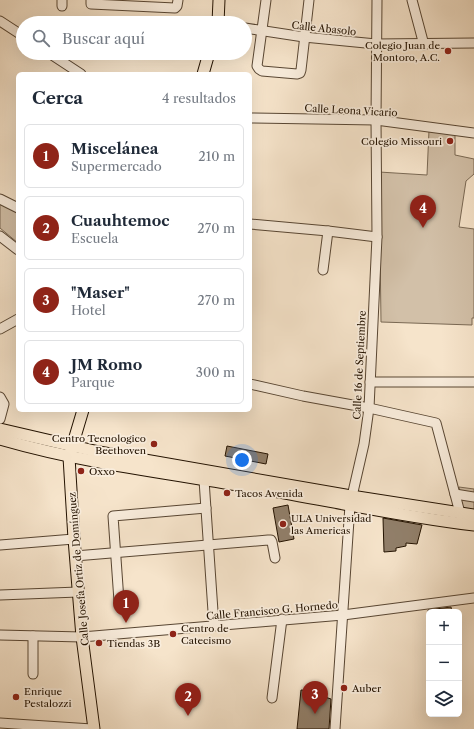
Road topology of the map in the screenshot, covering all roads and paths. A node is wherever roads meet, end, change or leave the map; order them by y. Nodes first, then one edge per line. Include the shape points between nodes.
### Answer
1 (178, 0) edge
2 (219, 0) edge
3 (266, 0) edge
4 (309, 0) edge
5 (377, 0) edge
6 (412, 0) edge
7 (91, 2) edge
8 (218, 16) edge
9 (0, 21) edge
10 (252, 29) edge
11 (16, 31) edge
12 (262, 31) junction
13 (304, 37) junction
14 (376, 44) junction
15 (474, 44) edge
16 (424, 45) junction
17 (60, 60) edge
18 (207, 60) edge
19 (78, 72) edge
20 (204, 72) edge
21 (252, 118) edge
22 (376, 120) junction
23 (474, 133) edge
24 (0, 199) edge
25 (16, 207) edge
26 (252, 224) edge
27 (328, 231) junction
28 (0, 236) edge
29 (377, 237) junction
30 (16, 248) edge
31 (324, 270) dead end
32 (16, 320) edge
33 (2, 326) edge
34 (370, 382) junction
35 (474, 382) edge
36 (252, 384) edge
37 (0, 397) edge
38 (369, 408) junction
39 (82, 412) edge
40 (0, 419) edge
41 (0, 429) edge
42 (0, 439) edge
43 (70, 452) junction
44 (204, 480) junction
45 (455, 494) junction
46 (474, 496) edge
47 (351, 501) junction
48 (206, 508) junction
49 (460, 513) junction
50 (474, 515) edge
51 (474, 525) edge
52 (74, 539) junction
53 (209, 544) junction
54 (0, 546) edge
55 (116, 553) junction
56 (75, 556) junction
57 (275, 558) dead end
58 (78, 592) junction
59 (0, 595) edge
60 (474, 598) edge
61 (119, 601) dead end
62 (343, 615) junction
63 (282, 619) junction
64 (214, 626) junction
65 (0, 635) edge
66 (33, 636) junction
67 (82, 637) junction
68 (33, 674) dead end
69 (272, 698) dead end
70 (0, 723) edge
71 (93, 729) edge
72 (335, 729) edge

1 - 7 street via 175,8
2 - 8 main road
3 - 12 street
4 - 13 street
5 - 14 street, Calle 16 de Septiembre
6 - 16 street
9 - 11 street
10 - 12 street, Calle Abasolo
12 - 13 street, Calle Abasolo
12 - 13 street via 257,66 262,71 300,73
13 - 14 street, Calle Abasolo
14 - 16 street, Calle Abasolo
14 - 22 street, Calle 16 de Septiembre
15 - 16 street, Calle Abasolo
17 - 19 street
18 - 20 main road
21 - 22 street, Calle Leona Vicario
22 - 23 street, Calle Leona Vicario
22 - 29 street, Calle 16 de Septiembre
24 - 25 street
26 - 27 street
27 - 29 street
27 - 31 street
28 - 30 street
29 - 34 street, Calle 16 de Septiembre
32 - 33 street
34 - 35 street
34 - 38 street, Calle 16 de Septiembre
36 - 38 street
37 - 40 street via 4,404
38 - 45 street via 436,423
38 - 47 street, Calle 16 de Septiembre
39 - 43 main road, Calle Josefa Ortiz de Domínguez
41 - 43 main road
42 - 43 main road
43 - 44 main road
43 - 47 main road
43 - 52 main road, Calle Josefa Ortiz de Domínguez
44 - 47 main road
44 - 48 street
45 - 46 street
45 - 49 street
47 - 49 main road
47 - 51 main road
47 - 62 street, Calle 16 de Septiembre
48 - 53 street
48 - 55 street via 115,515 113,517
49 - 50 main road
52 - 54 street
52 - 56 main road, Calle Josefa Ortiz de Domínguez
53 - 55 street
53 - 57 street via 271,540
53 - 64 street
55 - 56 street
55 - 61 street
56 - 58 main road, Calle Josefa Ortiz de Domínguez
58 - 59 street
58 - 67 main road, Calle Josefa Ortiz de Domínguez
60 - 62 street, Calle Francisco G. Hornedo
62 - 63 street, Calle Francisco G. Hornedo
62 - 72 street, Calle 16 de Septiembre
63 - 64 street, Calle Francisco G. Hornedo
63 - 69 street
64 - 67 street, Calle Francisco G. Hornedo
65 - 66 street, Calle Francisco G. Hornedo
66 - 67 street, Calle Francisco G. Hornedo
66 - 68 street
67 - 71 main road, Calle Josefa Ortiz de Domínguez
70 - 71 street

